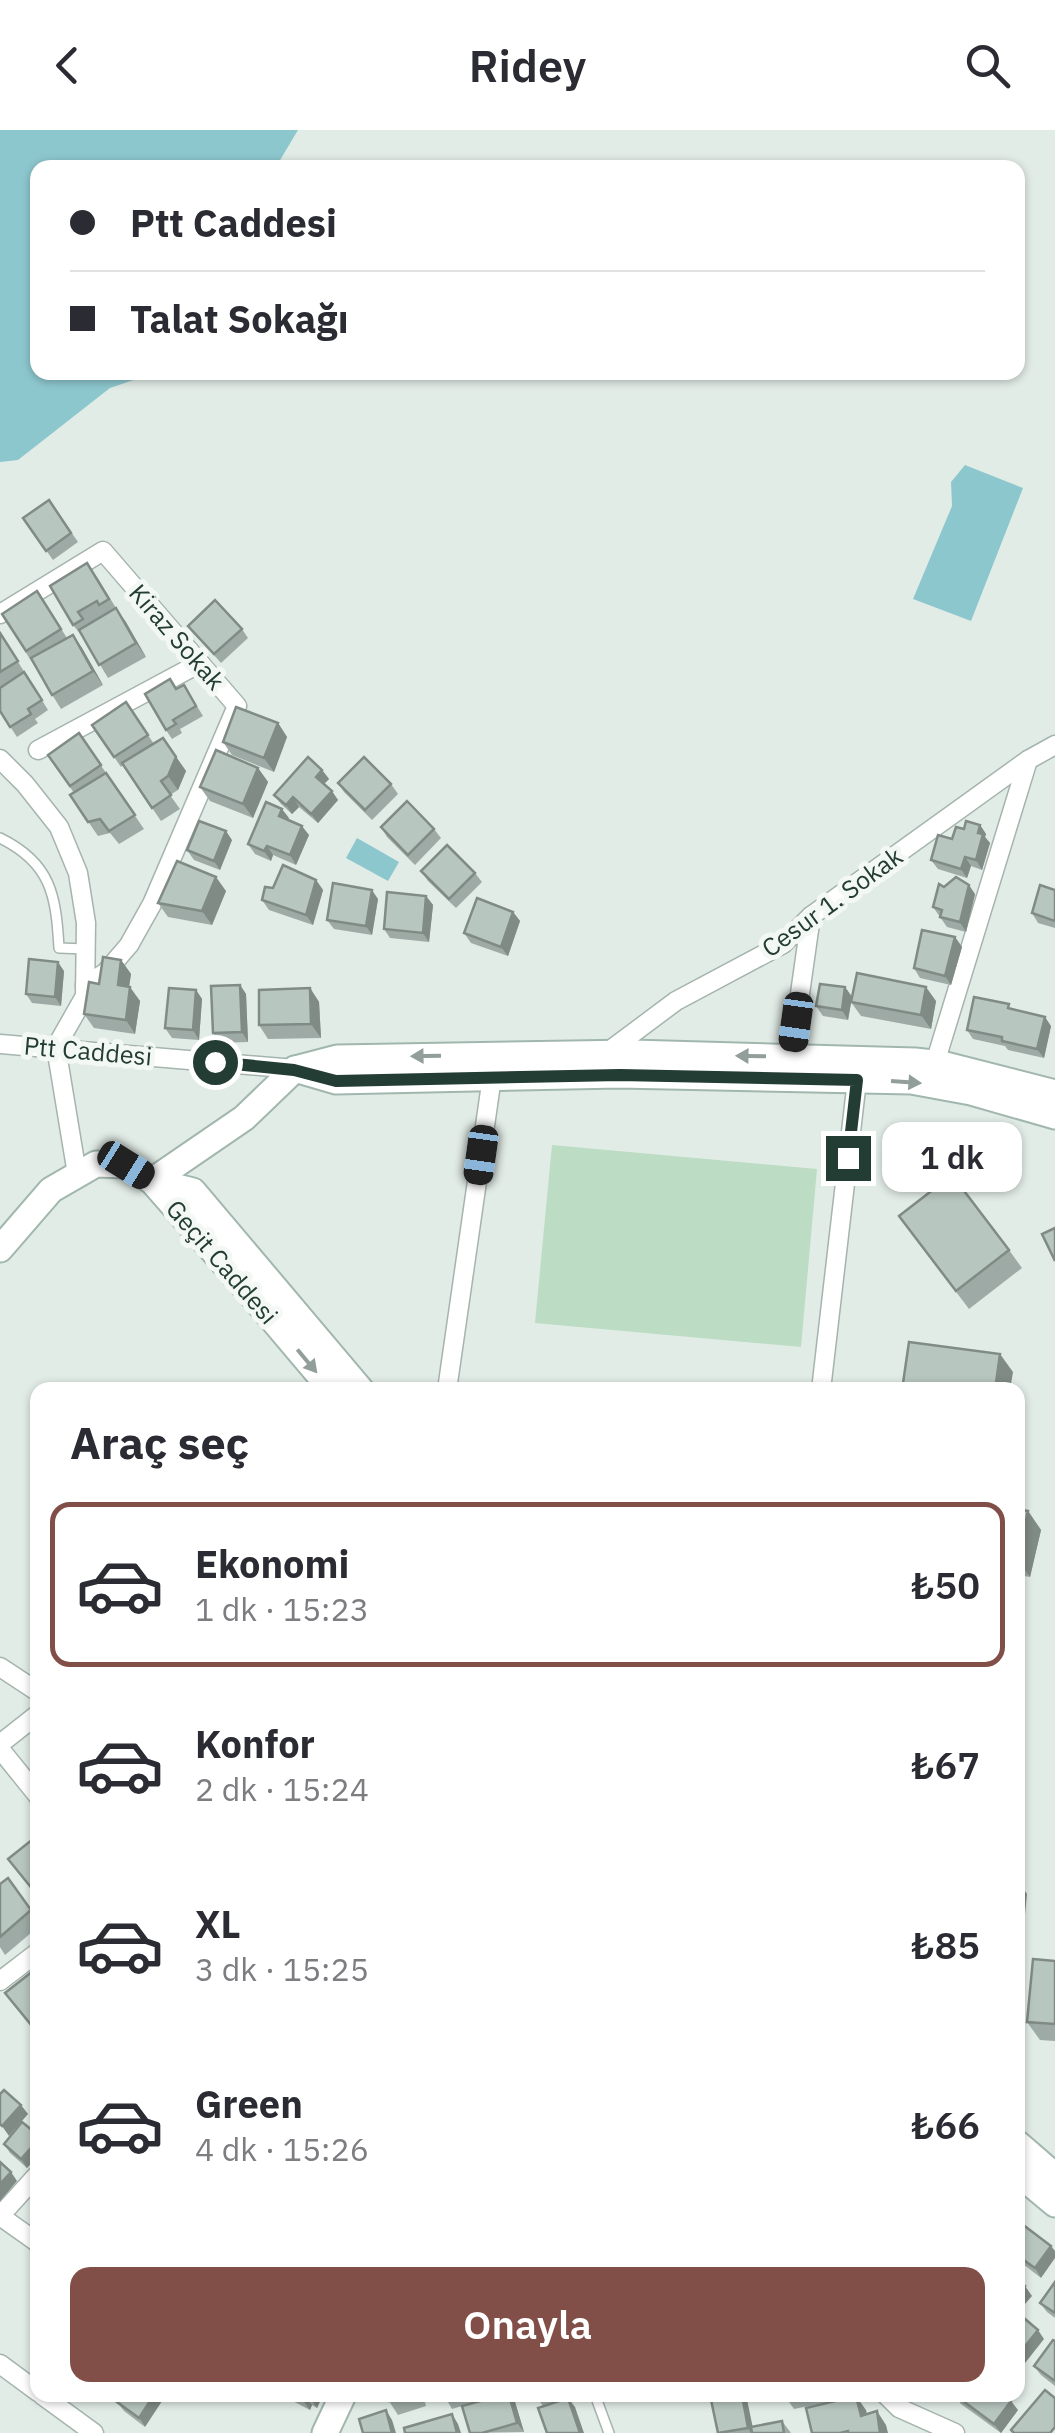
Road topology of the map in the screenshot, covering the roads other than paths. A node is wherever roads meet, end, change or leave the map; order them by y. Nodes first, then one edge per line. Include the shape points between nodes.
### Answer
1 (0, 614) edge
2 (200, 663) junction
3 (1055, 745) edge
4 (38, 750) dead end
5 (0, 759) edge
6 (1028, 760) junction
7 (0, 838) edge
8 (810, 916) junction
9 (86, 950) junction
10 (85, 985) junction
11 (0, 1044) edge
12 (56, 1047) junction
13 (605, 1054) junction
14 (791, 1057) junction
15 (935, 1063) junction
16 (294, 1070) junction
17 (492, 1077) junction
18 (857, 1080) junction
19 (1055, 1093) edge
20 (1055, 1116) edge
21 (78, 1174) junction
22 (152, 1181) junction
23 (0, 1249) edge
24 (325, 1382) edge
25 (354, 1382) edge
26 (448, 1382) edge
27 (822, 1382) edge
28 (0, 1667) edge
29 (30, 1687) edge
30 (30, 1721) edge
31 (0, 1746) edge
32 (30, 1785) edge
33 (30, 1958) edge
34 (0, 1981) edge
35 (1025, 2150) edge
36 (1055, 2176) edge
37 (1025, 2178) edge
38 (30, 2183) edge
39 (1055, 2204) edge
40 (0, 2216) edge
41 (30, 2237) edge
42 (0, 2364) edge
43 (30, 2386) edge
44 (51, 2402) edge
45 (340, 2402) edge
46 (598, 2402) edge
47 (893, 2402) edge
48 (94, 2433) edge
49 (325, 2433) edge
50 (609, 2433) edge
51 (955, 2433) edge

1 - 2 street, Kiraz Sokak via 103,551
2 - 4 street
2 - 10 street, Kiraz Sokak via 237,706 144,918 106,973
3 - 6 street, Cesur 1. Sokak
5 - 9 street via 59,827 78,874
6 - 8 street, Cesur 1. Sokak
6 - 15 street
7 - 9 lane via 45,874 59,948
8 - 13 street, Cesur 1. Sokak via 784,944 676,1001
8 - 14 street
9 - 10 street
10 - 12 street
11 - 12 street, Ptt Caddesi
12 - 16 street, Ptt Caddesi
12 - 21 street
14 -> 13 street, Ptt Caddesi
13 -> 16 street, Ptt Caddesi via 337,1058
14 - 15 street, Ptt Caddesi
15 - 19 street, Ptt Caddesi
16 - 17 street, Ptt Caddesi via 336,1081
16 - 22 street via 244,1118
17 - 18 street, Ptt Caddesi
17 - 26 street
18 -> 20 street, Ptt Caddesi via 941,1085
18 - 27 street
21 - 22 street via 96,1164 126,1165
21 - 23 street via 51,1190
22 -> 24 street, Geçit Caddesi
22 - 25 street, Geçit Caddesi via 192,1191
28 - 29 street
30 - 31 street
31 - 32 street
33 - 34 street
35 - 36 street
37 - 39 street
38 - 40 street
40 - 41 street
42 - 43 street
44 - 48 street
45 - 49 street
46 - 50 lane
47 - 51 street

